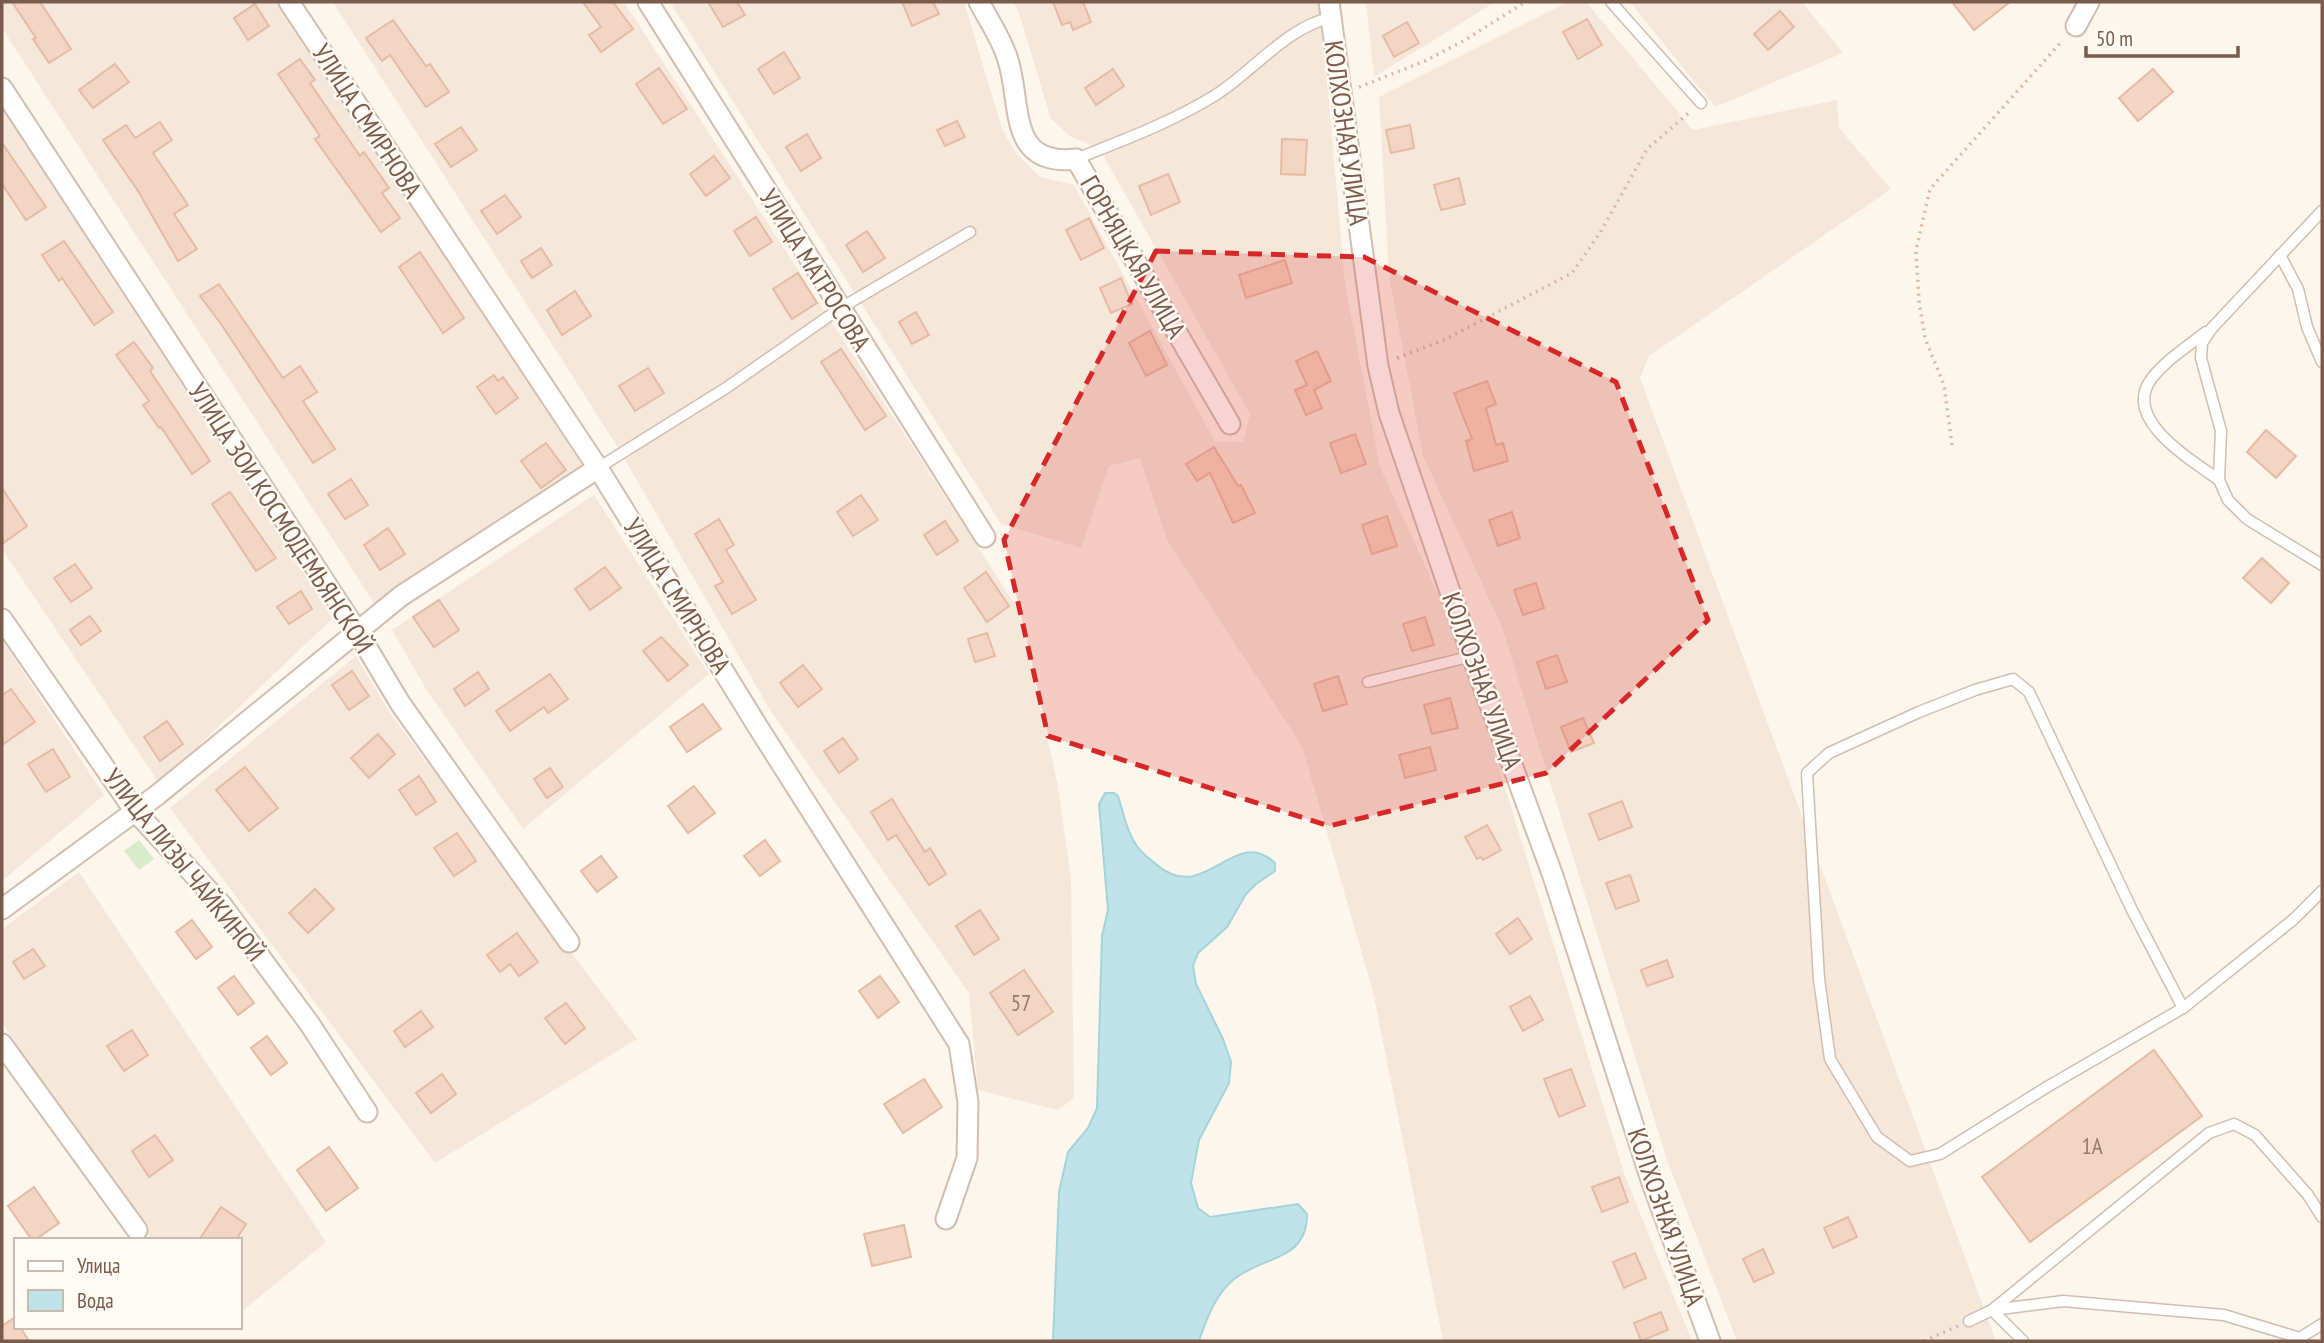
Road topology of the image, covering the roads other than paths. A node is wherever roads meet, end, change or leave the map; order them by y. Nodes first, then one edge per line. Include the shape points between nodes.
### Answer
1 (289, 2) edge
2 (648, 2) edge
3 (979, 2) edge
4 (1611, 2) edge
5 (2089, 2) edge
6 (1330, 10) edge
7 (2076, 26) road end
8 (2, 88) edge
9 (1701, 103) road end
10 (1076, 159) junction
11 (2322, 211) edge
12 (970, 232) dead end
13 (2280, 255) junction
14 (839, 309) junction
15 (2212, 327) junction
16 (2322, 362) edge
17 (1230, 424) dead end
18 (598, 468) junction
19 (2219, 480) junction
20 (985, 537) dead end
21 (2322, 565) edge
22 (2, 619) edge
23 (357, 631) junction
24 (1472, 656) junction
25 (1368, 682) dead end
26 (134, 810) junction
27 (2322, 891) edge
28 (2, 909) edge
29 (569, 942) dead end
30 (2183, 1007) junction
31 (2, 1044) edge
32 (367, 1112) dead end
33 (2322, 1217) edge
34 (946, 1219) dead end
35 (137, 1230) dead end
36 (1992, 1310) junction
37 (1969, 1321) road end
38 (2322, 1324) edge
39 (2297, 1340) edge
40 (1710, 1341) edge
41 (2023, 1341) edge

1 - 18 street, УЛИЦА СМИРНОВА
2 - 14 street, УЛИЦА МАТРОСОВА
3 - 10 street, ГОРНЯЦКАЯ УЛИЦА via 1004,47 1018,121 1031,148 1058,161
4 - 9 lane
5 - 7 street
6 - 10 lane via 1176,118
6 - 24 street, КОЛХОЗНАЯ УЛИЦА via 1378,366 1389,413
8 - 23 street, УЛИЦА ЗОИ КОСМОДЕМЬЯНСКОЙ
10 - 17 street, ГОРНЯЦКАЯ УЛИЦА
11 - 13 lane
12 - 14 lane
13 - 15 lane
13 - 16 lane via 2298,289 2306,327
14 - 18 lane via 726,388
14 - 20 street, УЛИЦА МАТРОСОВА
15 - 19 lane via 2202,343 2201,358 2221,431
15 - 19 lane via 2151,380 2143,398 2157,432
18 - 23 street via 401,596
18 - 34 street, УЛИЦА СМИРНОВА via 959,1044 968,1102 967,1158
19 - 21 lane via 2228,500 2248,519
22 - 26 street, УЛИЦА ЛИЗЫ ЧАЙКИНОЙ
23 - 26 street
23 - 29 street, УЛИЦА ЗОИ КОСМОДЕМЬЯНСКОЙ via 400,703
24 - 25 lane
24 - 40 street, КОЛХОЗНАЯ УЛИЦА via 1553,876 1651,1180
26 - 28 street
26 - 32 street, УЛИЦА ЛИЗЫ ЧАЙКИНОЙ via 221,904 309,1023
27 - 30 lane via 2294,919
30 - 30 lane via 2132,911 2029,692 2013,680 1908,717 1829,753 1807,773 1819,979 1830,1059 1877,1137 1910,1161 1940,1154
31 - 35 street
33 - 36 lane via 2255,1135 2234,1125 2209,1133
36 - 37 lane
36 - 39 lane via 2063,1301 2224,1315
36 - 41 lane
38 - 39 lane

